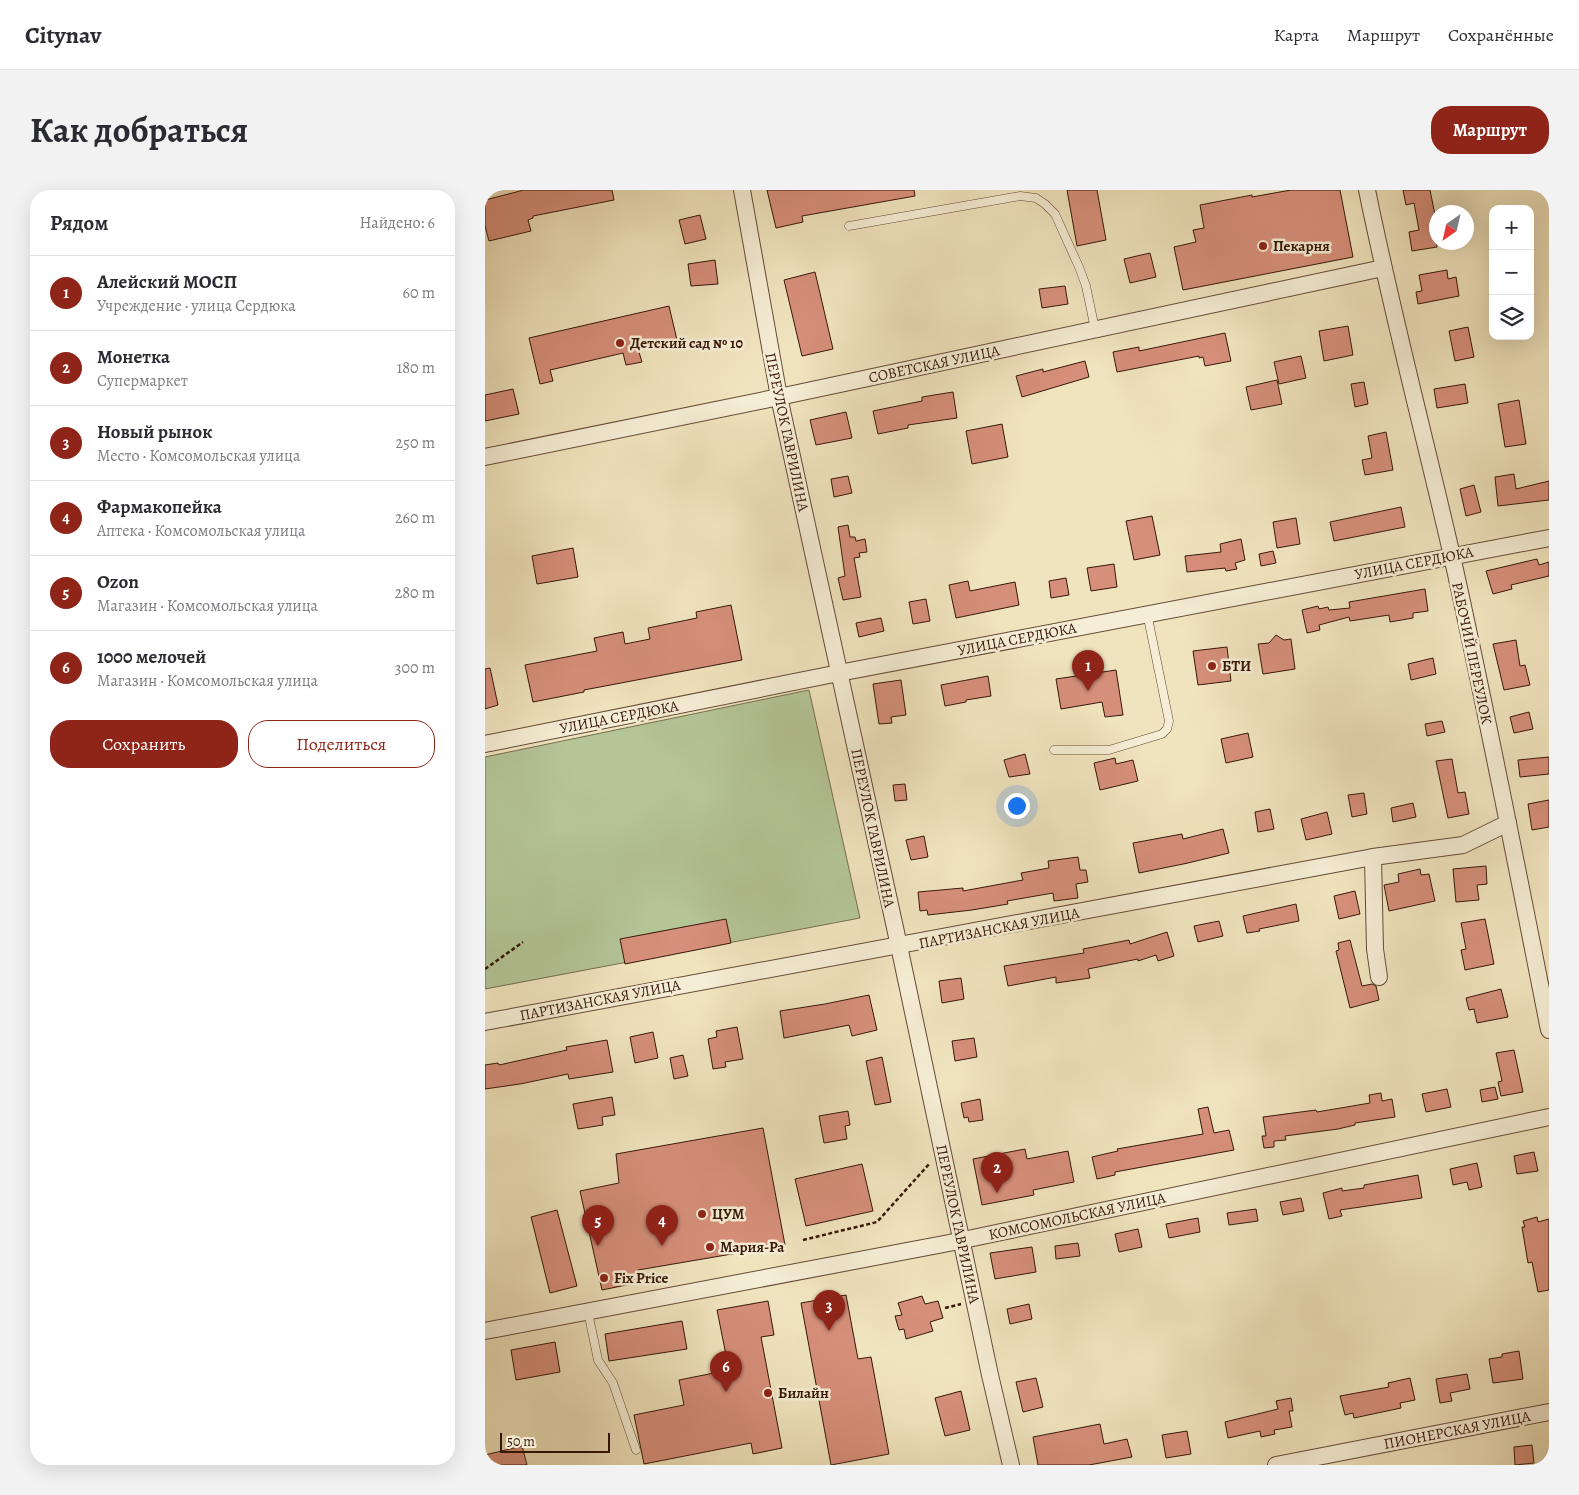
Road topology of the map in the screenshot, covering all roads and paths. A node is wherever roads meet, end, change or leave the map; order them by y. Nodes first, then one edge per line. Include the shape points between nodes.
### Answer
1 (742, 190) edge
2 (1367, 190) edge
3 (849, 226) dead end
4 (1383, 268) junction
5 (1095, 329) junction
6 (779, 397) junction
7 (485, 457) edge
8 (1549, 538) edge
9 (1452, 556) junction
10 (1147, 614) junction
11 (839, 673) junction
12 (485, 744) edge
13 (1054, 750) dead end
14 (1509, 823) junction
15 (1373, 857) junction
16 (523, 942) dead end
17 (899, 946) junction
18 (485, 969) edge
19 (1379, 977) dead end
20 (485, 1022) edge
21 (1549, 1030) edge
22 (1549, 1117) edge
23 (931, 1162) dead end
24 (803, 1240) dead end
25 (962, 1240) junction
26 (962, 1304) dead end
27 (945, 1308) dead end
28 (588, 1312) junction
29 (485, 1331) edge
30 (1549, 1412) edge
31 (636, 1450) dead end
32 (1011, 1465) edge
33 (1276, 1465) edge

1 - 6 street, ПЕРЕУЛОК ГАВРИЛИНА
2 - 4 street, РАБОЧИЙ ПЕРЕУЛОК
3 - 5 lane via 1020,196 1036,198 1055,214 1079,267
4 - 5 street, СОВЕТСКАЯ УЛИЦА
4 - 9 street, РАБОЧИЙ ПЕРЕУЛОК
5 - 6 street, СОВЕТСКАЯ УЛИЦА
6 - 7 street, СОВЕТСКАЯ УЛИЦА
6 - 11 street, ПЕРЕУЛОК ГАВРИЛИНА
8 - 9 street, УЛИЦА СЕРДЮКА
9 - 10 street, УЛИЦА СЕРДЮКА
9 - 14 street, РАБОЧИЙ ПЕРЕУЛОК
10 - 11 street, УЛИЦА СЕРДЮКА
10 - 13 lane via 1169,722 1167,729 1154,737 1109,750
11 - 12 street, УЛИЦА СЕРДЮКА
11 - 17 street, ПЕРЕУЛОК ГАВРИЛИНА
14 - 15 street, ПАРТИЗАНСКАЯ УЛИЦА via 1463,845
14 - 21 street, РАБОЧИЙ ПЕРЕУЛОК
15 - 17 street, ПАРТИЗАНСКАЯ УЛИЦА
15 - 19 street via 1375,949
16 - 18 path
17 - 20 street, ПАРТИЗАНСКАЯ УЛИЦА
17 - 25 street, ПЕРЕУЛОК ГАВРИЛИНА
22 - 25 street, КОМСОМОЛЬСКАЯ УЛИЦА
23 - 24 path via 877,1222
25 - 28 street, КОМСОМОЛЬСКАЯ УЛИЦА
25 - 32 street, ПЕРЕУЛОК ГАВРИЛИНА
26 - 27 path
28 - 29 street, КОМСОМОЛЬСКАЯ УЛИЦА
28 - 31 lane via 598,1360 613,1383
30 - 33 street, ПИОНЕРСКАЯ УЛИЦА

